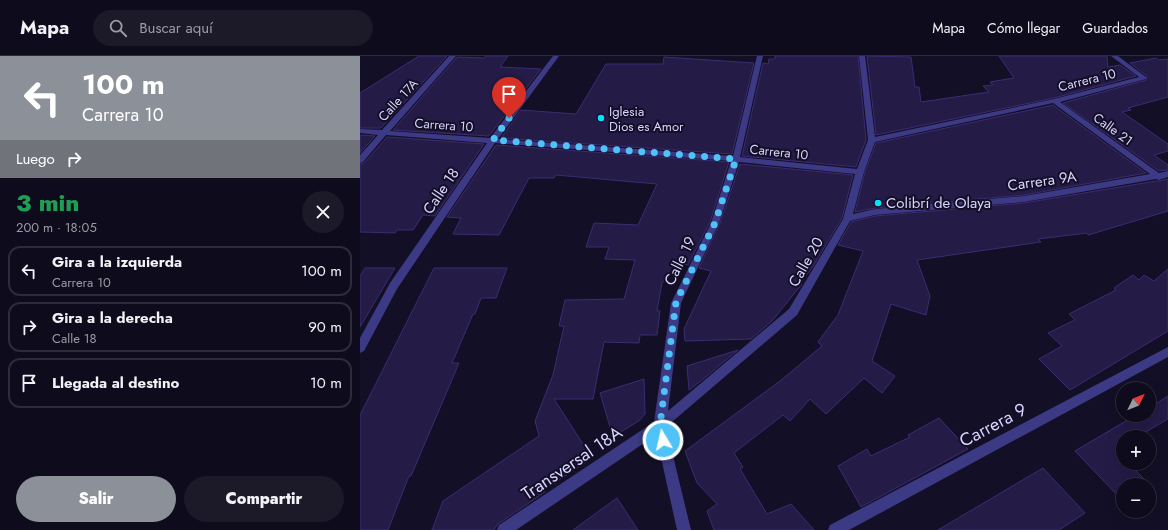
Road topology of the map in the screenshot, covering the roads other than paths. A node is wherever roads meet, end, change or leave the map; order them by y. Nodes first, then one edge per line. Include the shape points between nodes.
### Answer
1 (453, 56) edge
2 (556, 56) edge
3 (760, 56) edge
4 (862, 56) edge
5 (1114, 56) edge
6 (1054, 101) junction
7 (360, 131) edge
8 (385, 133) junction
9 (493, 140) junction
10 (872, 140) junction
11 (736, 159) junction
12 (360, 160) edge
13 (860, 172) junction
14 (1168, 174) edge
15 (1159, 177) junction
16 (848, 220) junction
17 (360, 348) edge
18 (1168, 352) edge
19 (660, 425) junction
20 (504, 530) edge
21 (684, 530) edge
22 (835, 530) edge

1 - 8 street, Calle 17A
2 - 9 street, Calle 18
3 - 11 street, Calle 19
4 - 10 street, Calle 20
5 - 6 street, Carrera 10 via 1144,78
6 - 10 street, Carrera 10
6 - 15 street, Calle 21
7 - 8 street, Carrera 10
8 - 9 street, Carrera 10
8 - 12 street, Calle 17A
9 - 11 street, Carrera 10
9 - 17 street, Calle 18 via 393,286
10 - 13 street, Calle 20
11 - 13 street, Carrera 10
11 - 19 street, Calle 19 via 715,223 676,302
13 - 16 street, Calle 20
14 - 15 street, Carrera 9A
15 - 16 street, Carrera 9A via 1024,199 875,212
16 - 19 street, Calle 20 via 793,312
18 - 22 street, Carrera 9
19 - 20 street, Transversal 18A
19 - 21 street, Calle 19

